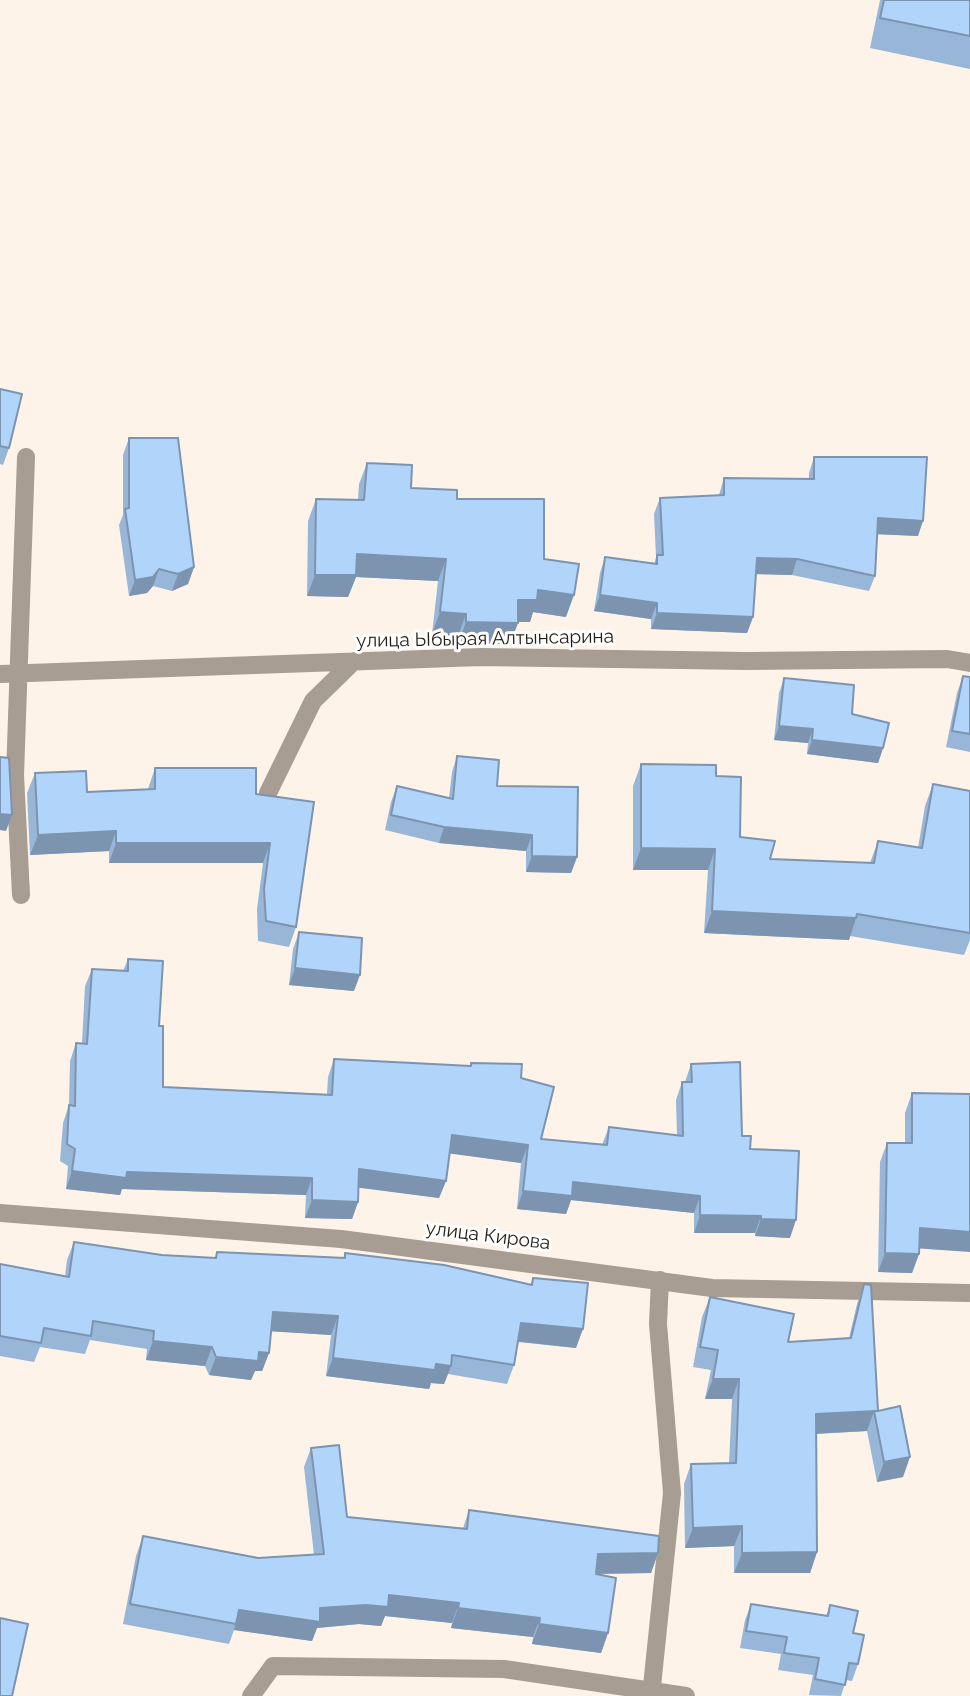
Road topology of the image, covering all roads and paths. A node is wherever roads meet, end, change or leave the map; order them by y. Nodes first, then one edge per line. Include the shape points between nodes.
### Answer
1 (26, 457) dead end
2 (354, 662) junction
3 (970, 663) edge
4 (0, 674) edge
5 (21, 674) junction
6 (268, 793) edge
7 (21, 895) dead end
8 (0, 1213) edge
9 (660, 1280) junction
10 (970, 1293) edge
11 (650, 1692) edge
12 (251, 1696) edge
13 (686, 1696) edge

1 - 5 street
2 - 3 street, улица Ыбырая Алтынсарина via 481,657 947,659
2 - 5 street, улица Ыбырая Алтынсарина
2 - 6 street via 313,701
4 - 5 street, улица Ыбырая Алтынсарина
5 - 7 street via 15,775
8 - 9 street, улица Кирова via 341,1238
9 - 10 street, улица Кирова via 712,1288
9 - 11 street via 658,1324 671,1493
11 - 12 street via 503,1669 273,1666
11 - 13 street

